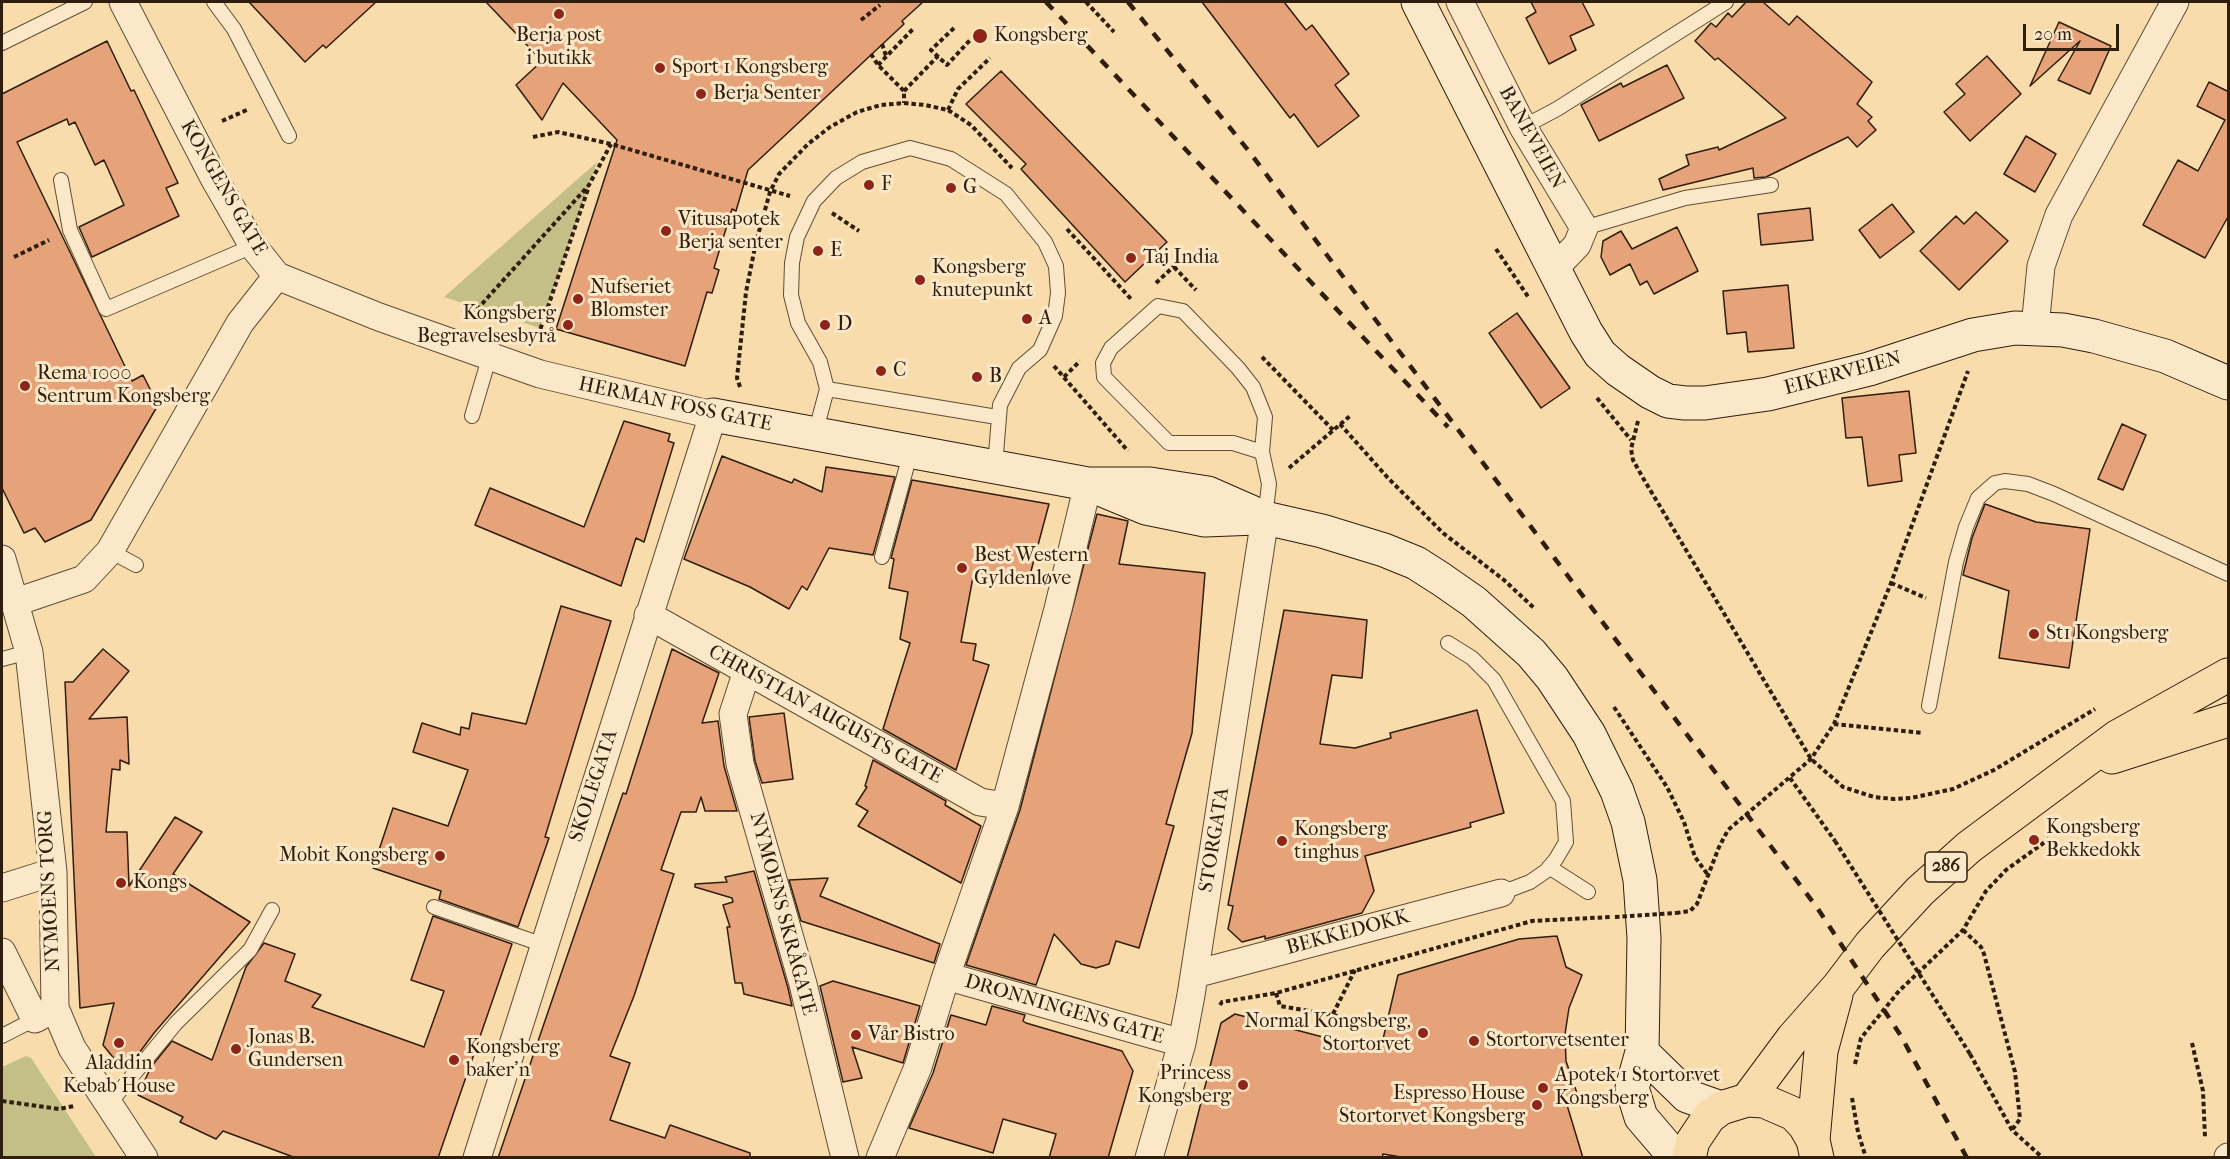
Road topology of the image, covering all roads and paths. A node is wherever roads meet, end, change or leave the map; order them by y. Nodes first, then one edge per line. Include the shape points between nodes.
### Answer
1 (85, 2) edge
2 (123, 2) edge
3 (214, 2) edge
4 (1086, 2) edge
5 (1418, 2) edge
6 (1460, 2) edge
7 (1726, 2) edge
8 (2175, 2) edge
9 (880, 5) dead end
10 (861, 20) dead end
11 (954, 28) dead end
12 (913, 30) dead end
13 (1114, 32) dead end
14 (972, 39) dead end
15 (2, 43) edge
16 (882, 44) dead end
17 (871, 54) dead end
18 (886, 56) junction
19 (938, 56) junction
20 (990, 58) dead end
21 (878, 65) junction
22 (904, 91) junction
23 (271, 100) junction
24 (904, 102) junction
25 (948, 110) junction
26 (222, 121) dead end
27 (1523, 127) junction
28 (289, 136) dead end
29 (532, 137) dead end
30 (611, 144) junction
31 (1020, 177) dead end
32 (61, 180) dead end
33 (589, 185) junction
34 (1771, 185) dead end
35 (770, 192) junction
36 (814, 201) junction
37 (1065, 227) dead end
38 (1584, 228) junction
39 (70, 230) junction
40 (859, 231) dead end
41 (253, 246) junction
42 (14, 257) dead end
43 (1556, 267) junction
44 (277, 276) junction
45 (1135, 303) dead end
46 (472, 315) dead end
47 (2035, 327) junction
48 (538, 336) dead end
49 (1086, 354) dead end
50 (490, 356) junction
51 (1971, 361) dead end
52 (1064, 377) dead end
53 (2229, 383) edge
54 (827, 389) junction
55 (744, 396) dead end
56 (1644, 406) junction
57 (713, 415) junction
58 (472, 416) dead end
59 (1350, 416) dead end
60 (997, 417) junction
61 (815, 434) junction
62 (911, 451) junction
63 (1262, 452) junction
64 (995, 465) junction
65 (1088, 484) junction
66 (1269, 484) junction
67 (1264, 518) junction
68 (110, 551) junction
69 (882, 557) dead end
70 (2, 560) edge
71 (136, 565) dead end
72 (2229, 574) edge
73 (1891, 583) junction
74 (1925, 598) dead end
75 (16, 602) junction
76 (648, 615) junction
77 (1448, 643) dead end
78 (29, 652) junction
79 (2, 659) edge
80 (747, 671) junction
81 (2229, 675) edge
82 (1929, 706) dead end
83 (2095, 709) dead end
84 (2229, 720) edge
85 (1834, 724) junction
86 (1923, 734) dead end
87 (1811, 759) junction
88 (2076, 768) junction
89 (1790, 778) junction
90 (1005, 807) junction
91 (2049, 839) dead end
92 (1549, 867) junction
93 (53, 872) junction
94 (2, 888) edge
95 (1588, 892) dead end
96 (1501, 893) joint
97 (434, 908) dead end
98 (272, 910) dead end
99 (1963, 930) junction
100 (544, 945) junction
101 (2, 952) edge
102 (1356, 970) junction
103 (1195, 974) junction
104 (946, 976) junction
105 (1838, 987) junction
106 (1276, 993) junction
107 (1217, 1010) dead end
108 (45, 1014) junction
109 (1333, 1014) junction
110 (1349, 1018) dead end
111 (2, 1036) edge
112 (1182, 1043) junction
113 (2192, 1043) dead end
114 (1642, 1052) junction
115 (1853, 1074) dead end
116 (1851, 1093) dead end
117 (2, 1101) edge
118 (109, 1104) junction
119 (1734, 1104) junction
120 (74, 1106) dead end
121 (2012, 1130) junction
122 (2205, 1141) dead end
123 (1815, 1149) edge
124 (144, 1158) edge
125 (477, 1158) edge
126 (845, 1158) edge
127 (880, 1158) edge
128 (1149, 1158) edge
129 (1676, 1158) edge
130 (1689, 1158) edge
131 (1866, 1158) edge
132 (2043, 1158) edge

1 - 15 lane
2 - 41 street, KONGENS GATE
3 - 23 lane via 234,30
4 - 13 path
5 - 43 main road, BANEVEIEN
6 - 27 street, BANEVEIEN
7 - 27 lane
8 - 47 street via 2059,215 2041,266
9 - 10 path
11 - 19 path via 931,50
12 - 18 path
14 - 19 path via 947,65
16 - 18 path
17 - 21 path
18 - 21 path
19 - 22 path
20 - 25 path via 958,89
21 - 22 path
22 - 24 path
23 - 26 path
23 - 28 lane
24 - 25 path
24 - 35 path via 857,112 830,127 779,174
25 - 31 path via 971,125
27 - 38 street, BANEVEIEN
29 - 30 path via 558,132
30 - 33 path
30 - 35 path
32 - 39 lane
33 - 46 path
33 - 48 path
34 - 38 lane via 1685,198
35 - 36 path
35 - 55 path via 746,292 736,378
36 - 40 path
36 - 54 lane via 797,237 791,295 798,323 820,362
36 - 60 lane via 836,178 862,162 910,148 951,159 1006,194 1045,242 1056,266 1058,293 1055,316 1040,350 1019,368
37 - 45 path
38 - 43 street via 1577,245
39 - 41 lane via 106,309
39 - 42 path
41 - 44 street, KONGENS GATE
43 - 56 main road, BANEVEIEN via 1586,332
44 - 50 street, HERMAN FOSS GATE
44 - 68 street, KONGENS GATE via 240,323
47 - 53 main road, EIKERVEIEN via 2130,345
47 - 56 main road, EIKERVEIEN via 1974,335 1869,369 1768,394 1705,403 1668,400
49 - 52 path
50 - 57 street, HERMAN FOSS GATE via 540,374
50 - 58 lane
51 - 73 path
54 - 60 lane
54 - 61 lane
56 - 87 path via 1631,440 1633,460
57 - 61 main road, HERMAN FOSS GATE
57 - 76 street, SKOLEGATA
59 - 66 path
60 - 64 lane
61 - 62 main road, HERMAN FOSS GATE
62 - 64 main road, HERMAN FOSS GATE
62 - 69 lane
63 - 63 lane via 1233,444 1170,443 1104,377 1104,363 1111,348 1158,306 1183,311 1253,387 1264,417
63 - 66 lane
64 - 65 main road, HERMAN FOSS GATE
65 - 67 main road, HERMAN FOSS GATE via 1146,508 1205,520
65 - 90 street
66 - 67 lane
67 - 103 street, STORGATA
67 - 114 main road, HERMAN FOSS GATE via 1349,538 1416,563 1474,602 1504,628 1531,653 1574,708 1617,791 1635,851 1644,938
68 - 71 lane
68 - 75 street, KONGENS GATE via 84,579
70 - 75 street, NYMOENS TORG
72 - 82 lane via 2054,494 2028,484 1995,483 1978,498 1966,527
73 - 74 path
73 - 85 path
75 - 78 street, NYMOENS TORG
76 - 80 street, CHRISTIAN AUGUSTS GATE
76 - 100 street, SKOLEGATA
77 - 92 lane via 1472,658 1494,680 1563,801 1566,842
78 - 79 lane
78 - 93 street, NYMOENS TORG
80 - 90 street, CHRISTIAN AUGUSTS GATE via 980,802
80 - 126 street, NYMOENS SKRÅGATE via 733,714 740,764 802,984
81 - 88 main road, 286 via 2117,737
83 - 87 path via 1977,780 1924,796 1894,799 1859,793 1843,787
84 - 88 main road, 286
85 - 86 path
85 - 87 path
87 - 89 path
88 - 105 main road, 286 via 2012,813 1945,868 1895,917
89 - 102 path, bridge via 1728,830 1697,904 1690,911 1532,921
89 - 121 path, bridge via 1835,841 1970,1053
90 - 104 street
91 - 99 path via 1995,881
92 - 95 lane
92 - 96 lane via 1530,882
93 - 94 street
93 - 108 street, NYMOENS TORG
96 - 103 street, BEKKEDOKK
97 - 100 lane
98 - 118 lane via 250,950 176,1023
99 - 115 path via 1899,991 1861,1038
99 - 121 path via 1984,954 2015,1072 2020,1119
100 - 125 street, SKOLEGATA
101 - 108 street
102 - 106 path
102 - 109 path
103 - 112 street, STORGATA
104 - 112 street, DRONNINGENS GATE
104 - 127 street via 918,1067
105 - 119 main road, 286
105 - 123 main road, 286 via 1821,1051
106 - 107 path via 1222,1002
106 - 109 path via 1280,1006
108 - 111 lane
108 - 118 street, NYMOENS TORG
109 - 110 path
112 - 128 street, STORGATA
113 - 122 path via 2203,1090
114 - 119 main road via 1688,1096
114 - 129 main road, HERMAN FOSS GATE via 1632,1088 1635,1102 1650,1130
116 - 131 path
117 - 120 path via 59,1109
118 - 124 street, NYMOENS TORG
119 - 123 main road, 286 via 1764,1101 1787,1110 1805,1126
119 - 130 main road, 286 via 1700,1128
121 - 132 path

